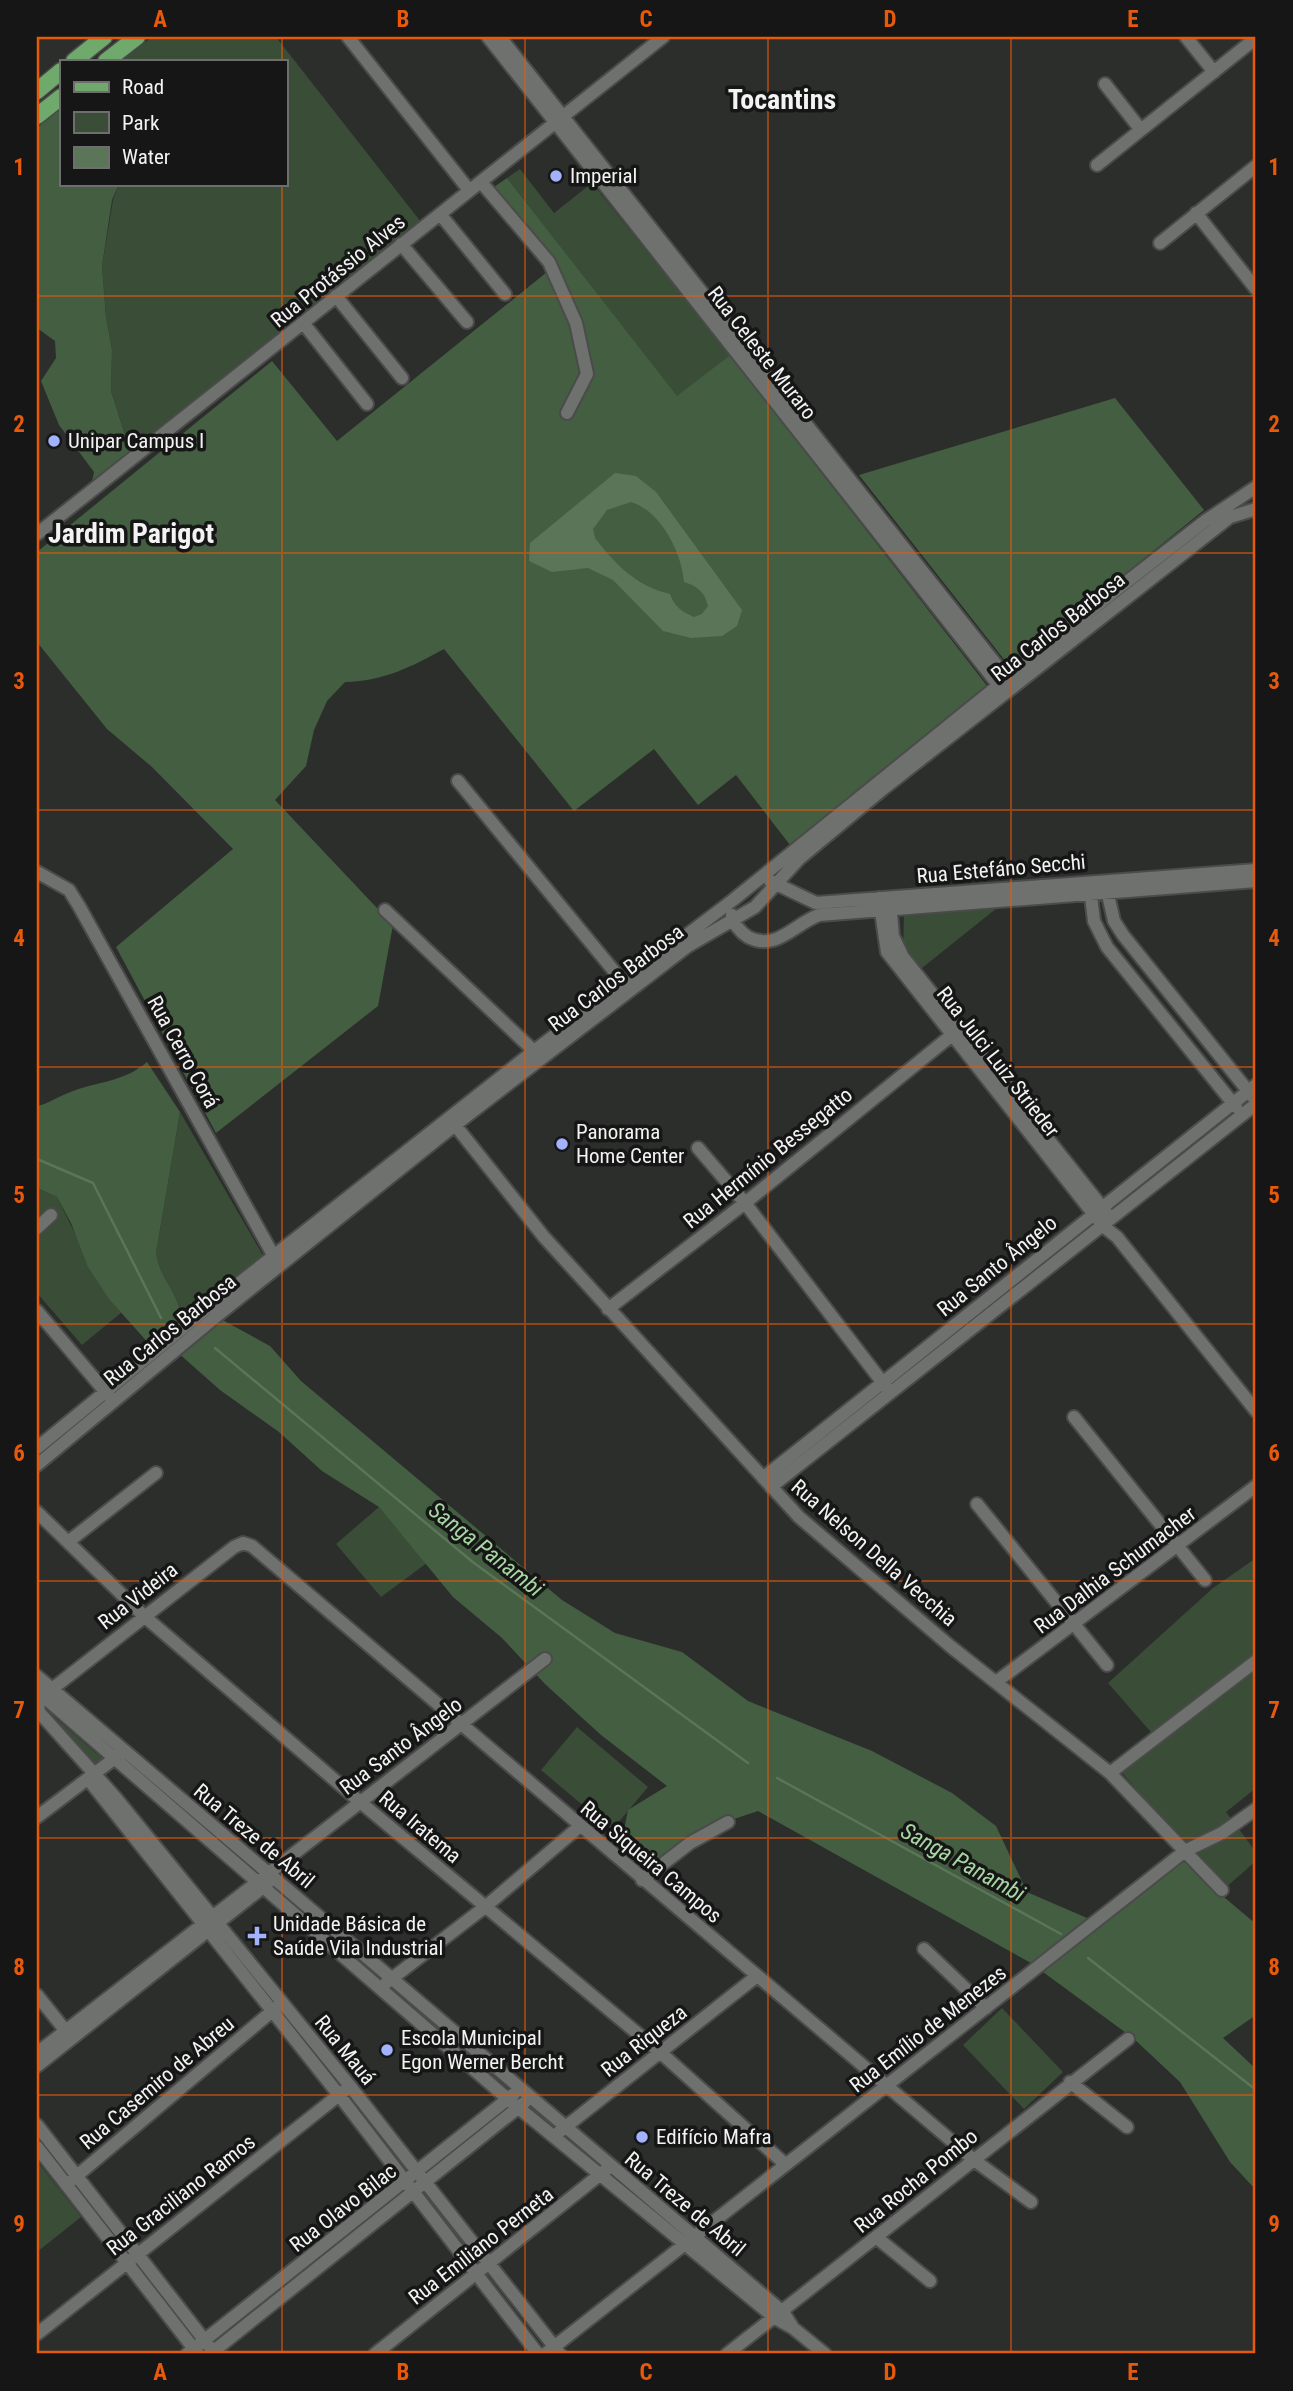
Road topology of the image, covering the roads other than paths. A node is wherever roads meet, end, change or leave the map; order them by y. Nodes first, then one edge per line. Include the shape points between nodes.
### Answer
1 (104, 37) edge
2 (137, 37) edge
3 (348, 37) edge
4 (488, 37) edge
5 (500, 37) edge
6 (663, 37) edge
7 (1186, 37) edge
8 (1256, 38) edge
9 (646, 42) edge
10 (75, 60) edge
11 (107, 60) edge
12 (60, 72) edge
13 (1214, 72) junction
14 (1105, 85) dead end
15 (37, 91) edge
16 (60, 98) edge
17 (37, 116) edge
18 (559, 120) junction
19 (1141, 130) junction
20 (1097, 165) dead end
21 (1256, 166) edge
22 (481, 182) junction
23 (469, 190) junction
24 (1196, 213) junction
25 (440, 214) junction
26 (401, 243) junction
27 (1160, 243) dead end
28 (1256, 289) edge
29 (505, 294) dead end
30 (336, 296) junction
31 (467, 322) dead end
32 (304, 324) junction
33 (402, 379) dead end
34 (367, 404) dead end
35 (567, 413) dead end
36 (1256, 487) edge
37 (1256, 509) edge
38 (37, 534) edge
39 (1005, 686) junction
40 (458, 780) dead end
41 (880, 786) junction
42 (799, 859) junction
43 (1256, 870) edge
44 (37, 872) edge
45 (1089, 880) junction
46 (1256, 881) edge
47 (756, 882) junction
48 (778, 884) junction
49 (1106, 887) junction
50 (795, 895) junction
51 (1091, 895) junction
52 (733, 900) junction
53 (885, 903) junction
54 (385, 910) dead end
55 (733, 921) junction
56 (710, 933) junction
57 (744, 935) junction
58 (623, 982) junction
59 (952, 1035) junction
60 (534, 1051) junction
61 (1254, 1095) edge
62 (1233, 1103) junction
63 (1242, 1115) junction
64 (452, 1121) junction
65 (698, 1148) dead end
66 (745, 1203) junction
67 (1098, 1210) junction
68 (51, 1215) dead end
69 (1107, 1223) junction
70 (37, 1228) edge
71 (276, 1261) junction
72 (608, 1309) junction
73 (37, 1311) edge
74 (887, 1387) junction
75 (109, 1396) junction
76 (1256, 1411) edge
77 (1074, 1417) dead end
78 (37, 1448) edge
79 (37, 1465) edge
80 (156, 1473) dead end
81 (767, 1483) junction
82 (1256, 1486) edge
83 (977, 1504) dead end
84 (37, 1512) edge
85 (68, 1542) junction
86 (252, 1546) joint
87 (1178, 1546) junction
88 (1205, 1580) dead end
89 (144, 1616) junction
90 (1074, 1626) junction
91 (545, 1659) dead end
92 (1256, 1661) edge
93 (1107, 1665) dead end
94 (37, 1676) edge
95 (996, 1682) junction
96 (44, 1692) edge
97 (463, 1724) junction
98 (119, 1755) junction
99 (1110, 1773) junction
100 (92, 1777) junction
101 (359, 1801) junction
102 (1256, 1809) edge
103 (37, 1817) edge
104 (728, 1822) dead end
105 (579, 1827) junction
106 (1185, 1851) junction
107 (270, 1875) junction
108 (642, 1880) junction
109 (259, 1885) junction
110 (1222, 1890) dead end
111 (485, 1907) junction
112 (211, 1924) junction
113 (924, 1949) dead end
114 (757, 1976) junction
115 (392, 1978) junction
116 (380, 1989) junction
117 (37, 1995) edge
118 (278, 2007) junction
119 (986, 2008) junction
120 (68, 2034) junction
121 (1128, 2039) dead end
122 (37, 2053) edge
123 (661, 2053) junction
124 (37, 2066) edge
125 (1070, 2082) junction
126 (888, 2085) junction
127 (350, 2086) junction
128 (524, 2094) junction
129 (339, 2095) junction
130 (514, 2104) junction
131 (37, 2125) edge
132 (565, 2127) junction
133 (1127, 2127) dead end
134 (554, 2136) junction
135 (37, 2147) edge
136 (974, 2160) junction
137 (785, 2164) junction
138 (606, 2170) junction
139 (77, 2176) junction
140 (421, 2179) junction
141 (66, 2185) junction
142 (410, 2188) junction
143 (1031, 2202) dead end
144 (876, 2237) junction
145 (690, 2240) junction
146 (137, 2254) junction
147 (125, 2263) junction
148 (490, 2263) junction
149 (477, 2273) junction
150 (930, 2281) dead end
151 (779, 2315) junction
152 (37, 2334) edge
153 (196, 2350) edge
154 (553, 2352) edge
155 (213, 2353) edge
156 (375, 2354) edge
157 (538, 2354) edge
158 (727, 2354) edge
159 (825, 2354) edge

1 - 10 main road
2 - 11 main road
3 - 23 street
4 - 18 street, Rua Celeste Muraro
5 - 18 street, Rua Celeste Muraro
6 - 9 street, Rua Protássio Alves
7 - 13 street
8 - 13 street
9 - 18 street, Rua Protássio Alves
12 - 15 main road
13 - 19 street
14 - 19 street
16 - 17 main road
18 - 22 street, Rua Protássio Alves
18 - 39 street, Rua Celeste Muraro via 700,286
19 - 20 street
21 - 24 street
22 - 23 street, Rua Protássio Alves
22 - 35 street via 549,262 576,323 587,374
23 - 25 street, Rua Protássio Alves
24 - 27 street
24 - 28 street
25 - 26 street, Rua Protássio Alves
25 - 29 street
26 - 30 street, Rua Protássio Alves
26 - 31 street
30 - 32 street, Rua Protássio Alves
30 - 33 street
32 - 34 street
32 - 38 street, Rua Protássio Alves
36 - 39 street, Rua Carlos Barbosa via 1205,522
37 - 39 street, Rua Carlos Barbosa via 1230,517
39 - 41 street, Rua Carlos Barbosa
40 - 58 street
41 - 42 street, Rua Carlos Barbosa
41 - 47 street, Rua Carlos Barbosa
42 - 48 street, Rua Carlos Barbosa
42 - 50 street via 790,882
43 - 49 street, Rua Estefáno Secchi
44 - 71 street, Rua Cerro Corá via 69,890 79,906
45 - 49 street, Rua Estefáno Secchi
45 - 51 street
45 - 53 street, Rua Estefáno Secchi
46 - 49 street
47 - 48 street, Rua Estefáno Secchi
47 - 52 street, Rua Carlos Barbosa
48 - 50 street, Rua Estefáno Secchi
48 - 55 street, Rua Carlos Barbosa
49 - 51 street
49 - 61 street via 1123,935
50 - 53 street, Rua Estefáno Secchi via 816,903
51 - 53 street via 998,904
51 - 62 street via 1094,920 1107,947
52 - 55 street
52 - 58 street, Rua Carlos Barbosa
53 - 57 street via 819,915 769,942
53 - 59 street, Rua Julci Luiz Strieder via 887,952
53 - 67 street, Rua Julci Luiz Strieder via 903,957
54 - 60 street
55 - 56 street, Rua Carlos Barbosa
55 - 57 street
56 - 57 street
56 - 64 street, Rua Carlos Barbosa
58 - 60 street, Rua Carlos Barbosa
59 - 66 street, Rua Hermínio Bessegatto
59 - 67 street, Rua Julci Luiz Strieder
60 - 64 street, Rua Carlos Barbosa
61 - 62 street, Rua Santo Ângelo
61 - 63 street, Rua Santo Ângelo
62 - 63 street
62 - 67 street, Rua Santo Ângelo
63 - 69 street, Rua Santo Ângelo
64 - 71 street, Rua Carlos Barbosa
64 - 72 street, Rua Nelson Della Vecchia
65 - 66 street
66 - 72 street, Rua Hermínio Bessegatto
66 - 74 street
67 - 69 street, Rua Julci Luiz Strieder
67 - 74 street, Rua Santo Ângelo
68 - 70 street
69 - 74 street, Rua Santo Ângelo
69 - 76 street, Rua Julci Luiz Strieder
71 - 75 street, Rua Carlos Barbosa
72 - 81 street, Rua Nelson Della Vecchia
73 - 75 street
74 - 81 street, Rua Santo Ângelo
75 - 78 street, Rua Carlos Barbosa
75 - 79 street, Rua Carlos Barbosa
77 - 87 street
80 - 85 street
81 - 95 street, Rua Nelson Della Vecchia via 799,1517
82 - 87 street, Rua Dalhia Schumacher
83 - 90 street
84 - 85 street, Rua Iratema
85 - 89 street, Rua Iratema
86 - 89 street, Rua Videira via 234,1547
86 - 97 street, Rua Siqueira Campos
87 - 88 street
87 - 90 street, Rua Dalhia Schumacher
89 - 96 street, Rua Videira
89 - 101 street, Rua Iratema
90 - 93 street
90 - 95 street, Rua Dalhia Schumacher
91 - 97 street, Rua Santo Ângelo
92 - 99 street
94 - 96 street, Rua Treze de Abril
95 - 99 street, Rua Nelson Della Vecchia
96 - 98 street, Rua Treze de Abril
96 - 100 street, Rua Mauá via 39,1712
97 - 101 street, Rua Santo Ângelo
97 - 105 street, Rua Siqueira Campos
98 - 100 street
98 - 107 street, Rua Treze de Abril
98 - 109 street, Rua Treze de Abril
99 - 106 street, Rua Nelson Della Vecchia
100 - 103 street
100 - 112 street, Rua Mauá
101 - 107 street, Rua Santo Ângelo
101 - 111 street, Rua Iratema
102 - 106 street, Rua Emílio de Menezes
104 - 108 street via 690,1843
105 - 108 street, Rua Siqueira Campos
105 - 111 street
106 - 110 street, Rua Nelson Della Vecchia
106 - 119 street, Rua Emílio de Menezes
107 - 109 street, Rua Santo Ângelo
107 - 115 street, Rua Treze de Abril
108 - 114 street, Rua Siqueira Campos
109 - 112 street, Rua Santo Ângelo
109 - 116 street, Rua Treze de Abril
111 - 115 street
111 - 123 street, Rua Iratema
112 - 118 street, Rua Mauá
112 - 120 street, Rua Santo Ângelo
113 - 119 street
114 - 123 street, Rua Riqueza
114 - 126 street, Rua Siqueira Campos
115 - 116 street
115 - 128 street, Rua Treze de Abril
116 - 130 street, Rua Treze de Abril
117 - 120 street
118 - 127 street, Rua Mauá
118 - 129 street
118 - 139 street, Rua Casemiro de Abreu
119 - 126 street, Rua Emílio de Menezes
120 - 122 street, Rua Santo Ângelo
120 - 124 street, Rua Santo Ângelo
121 - 125 street, Rua Rocha Pombo
123 - 132 street, Rua Riqueza
123 - 137 street, Rua Iratema
125 - 133 street
125 - 136 street, Rua Rocha Pombo
126 - 136 street, Rua Siqueira Campos
126 - 137 street, Rua Emílio de Menezes
127 - 129 street, Rua Graciliano Ramos
127 - 140 street, Rua Mauá
128 - 130 street, Rua Olavo Bilac
128 - 132 street, Rua Treze de Abril
129 - 142 street
129 - 146 street, Rua Graciliano Ramos
130 - 134 street, Rua Treze de Abril
130 - 140 street, Rua Olavo Bilac
131 - 139 street
132 - 134 street, Rua Riqueza
132 - 138 street, Rua Treze de Abril
134 - 138 street, Rua Treze de Abril
135 - 141 street
136 - 143 street, Rua Siqueira Campos
136 - 144 street, Rua Rocha Pombo
137 - 145 street, Rua Emílio de Menezes
138 - 145 street, Rua Treze de Abril
138 - 148 street, Rua Emiliano Perneta
139 - 141 street, Rua Casemiro de Abreu
139 - 146 street
140 - 142 street, Rua Olavo Bilac
140 - 148 street, Rua Mauá
141 - 147 street
142 - 149 street
142 - 153 street, Rua Olavo Bilac
142 - 155 street, Rua Olavo Bilac
144 - 150 street
144 - 151 street, Rua Rocha Pombo
145 - 151 street, Rua Treze de Abril
145 - 154 street, Rua Emílio de Menezes
146 - 147 street, Rua Graciliano Ramos
146 - 153 street
147 - 152 street, Rua Graciliano Ramos
147 - 153 street
148 - 149 street, Rua Emiliano Perneta
148 - 154 street, Rua Mauá
149 - 156 street, Rua Emiliano Perneta
149 - 157 street
151 - 158 street, Rua Rocha Pombo
151 - 159 street, Rua Treze de Abril
153 - 155 street

